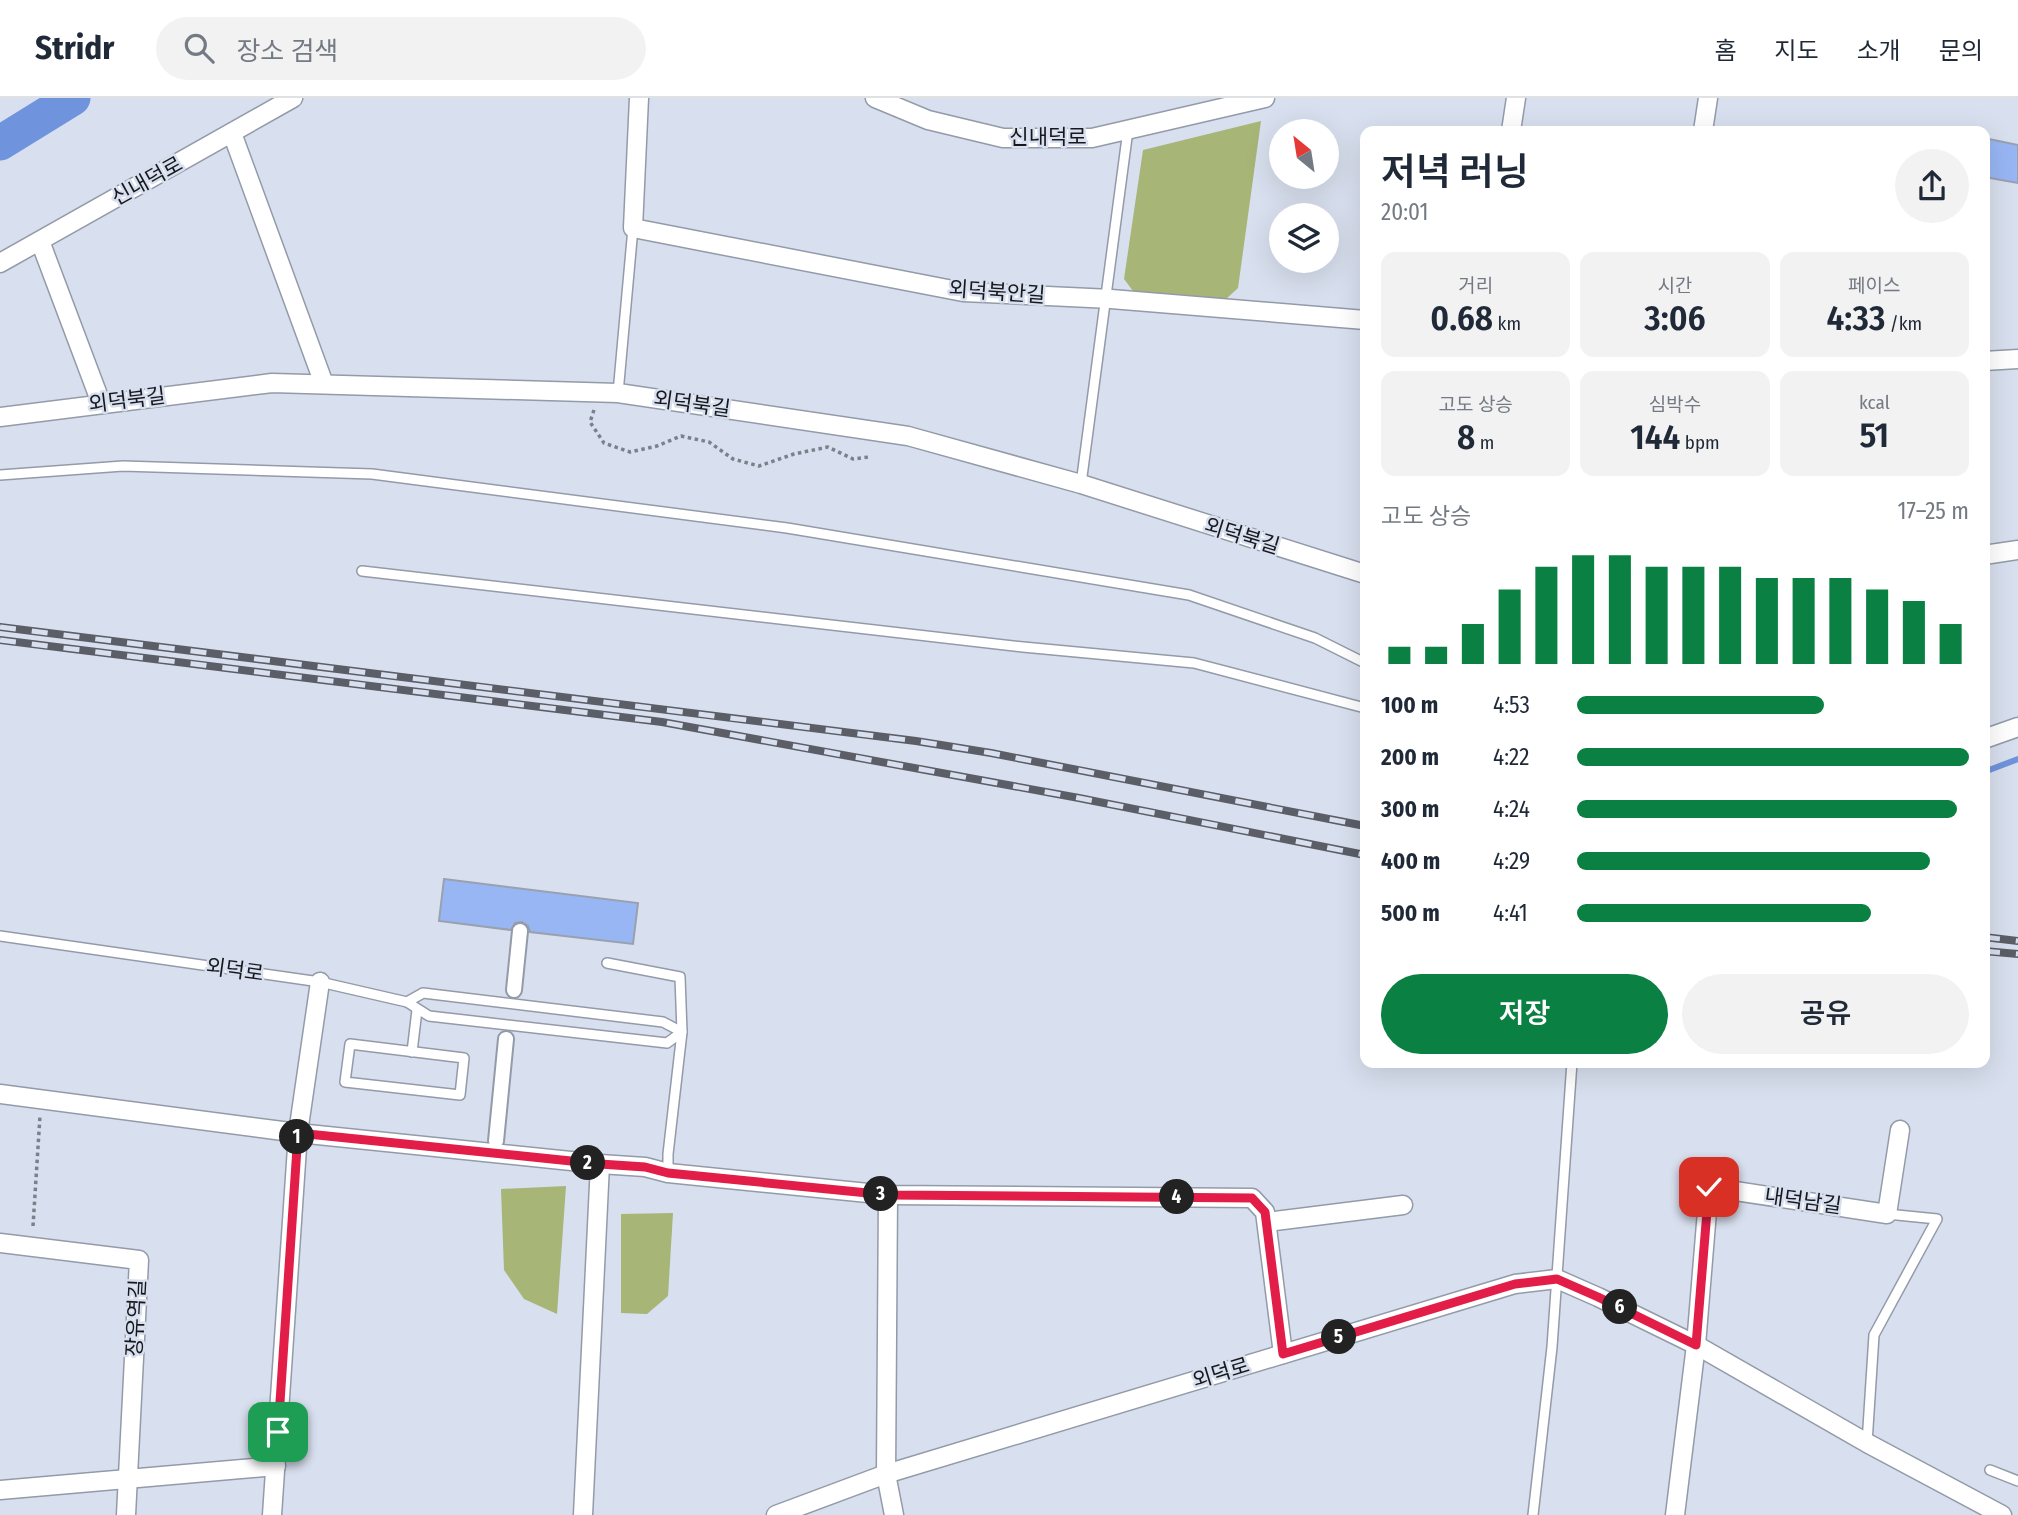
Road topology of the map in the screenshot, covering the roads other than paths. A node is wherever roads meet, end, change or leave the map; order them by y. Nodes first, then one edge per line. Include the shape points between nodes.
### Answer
1 (293, 98) edge
2 (639, 98) edge
3 (875, 98) edge
4 (1265, 98) edge
5 (1516, 98) edge
6 (1708, 98) edge
7 (1512, 126) edge
8 (1704, 126) edge
9 (1129, 128) junction
10 (232, 133) junction
11 (633, 228) junction
12 (40, 241) junction
13 (0, 263) edge
14 (1106, 299) junction
15 (1360, 320) edge
16 (2018, 359) edge
17 (1990, 361) edge
18 (324, 384) junction
19 (618, 393) junction
20 (100, 404) junction
21 (0, 417) edge
22 (0, 475) edge
23 (1081, 484) junction
24 (2018, 550) edge
25 (1990, 554) edge
26 (362, 571) dead end
27 (1360, 572) edge
28 (1360, 660) edge
29 (1360, 707) edge
30 (2018, 727) edge
31 (1990, 737) edge
32 (520, 931) dead end
33 (0, 936) edge
34 (607, 963) dead end
35 (320, 982) junction
36 (514, 990) dead end
37 (407, 1002) junction
38 (416, 1010) junction
39 (682, 1032) junction
40 (506, 1039) dead end
41 (412, 1052) junction
42 (1572, 1068) edge
43 (0, 1094) edge
44 (1900, 1130) dead end
45 (298, 1133) junction
46 (496, 1141) dead end
47 (600, 1164) junction
48 (668, 1173) junction
49 (888, 1195) junction
50 (1403, 1205) dead end
51 (1887, 1214) junction
52 (1266, 1222) junction
53 (0, 1243) edge
54 (1557, 1279) junction
55 (1696, 1345) junction
56 (1283, 1354) junction
57 (1867, 1443) junction
58 (276, 1466) junction
59 (1990, 1470) dead end
60 (886, 1474) junction
61 (128, 1480) junction
62 (2018, 1480) edge
63 (0, 1490) edge
64 (126, 1515) edge
65 (272, 1515) edge
66 (583, 1515) edge
67 (776, 1515) edge
68 (894, 1515) edge
69 (1533, 1515) edge
70 (1675, 1515) edge
71 (2002, 1515) edge

1 - 10 street, 신내덕로
2 - 11 street
3 - 9 street, 신내덕로 via 928,120 1003,138 1092,138
4 - 9 street, 신내덕로
5 - 7 street
6 - 8 street
9 - 14 lane
10 - 12 street, 신내덕로
10 - 18 street
11 - 14 street, 외덕북안길 via 963,292
11 - 19 lane
12 - 13 street, 신내덕로
12 - 20 street
14 - 15 street, 외덕북안길
14 - 23 lane
16 - 17 street
18 - 19 street, 외덕북길
18 - 20 street, 외덕북길 via 272,383
19 - 23 street, 외덕북길 via 908,436
20 - 21 street, 외덕북길
22 - 28 lane via 123,466 372,474 787,528 1189,594 1315,638
23 - 27 street, 외덕북길
24 - 25 street
26 - 29 lane via 1194,663
30 - 31 street
32 - 36 street
33 - 35 lane, 외덕로
34 - 39 lane via 680,977
35 - 37 lane, 외덕로
35 - 45 street
37 - 38 lane
37 - 39 lane via 423,993 663,1022
38 - 39 lane via 429,1016 667,1043
38 - 41 lane
39 - 48 lane
40 - 46 street
41 - 41 lane via 349,1044 345,1082 460,1095 464,1058
42 - 54 lane
43 - 45 street
44 - 51 street
45 - 47 street
45 - 58 street
47 - 48 street
47 - 66 street
48 - 49 street
49 - 52 street via 1252,1198 1265,1212
49 - 60 street
50 - 52 street
51 - 55 street, 내덕남길 via 1709,1187
51 - 57 lane, 내덕남길 via 1937,1219 1874,1335
52 - 56 street
53 - 61 street, 장유역길 via 139,1260
54 - 55 street
54 - 56 street, 외덕로 via 1515,1284
54 - 69 lane
55 - 57 street
55 - 70 street
56 - 60 street, 외덕로
57 - 71 street
58 - 61 street
58 - 65 street
59 - 62 lane
60 - 67 street, 외덕로
60 - 68 street
61 - 63 street
61 - 64 street, 장유역길

